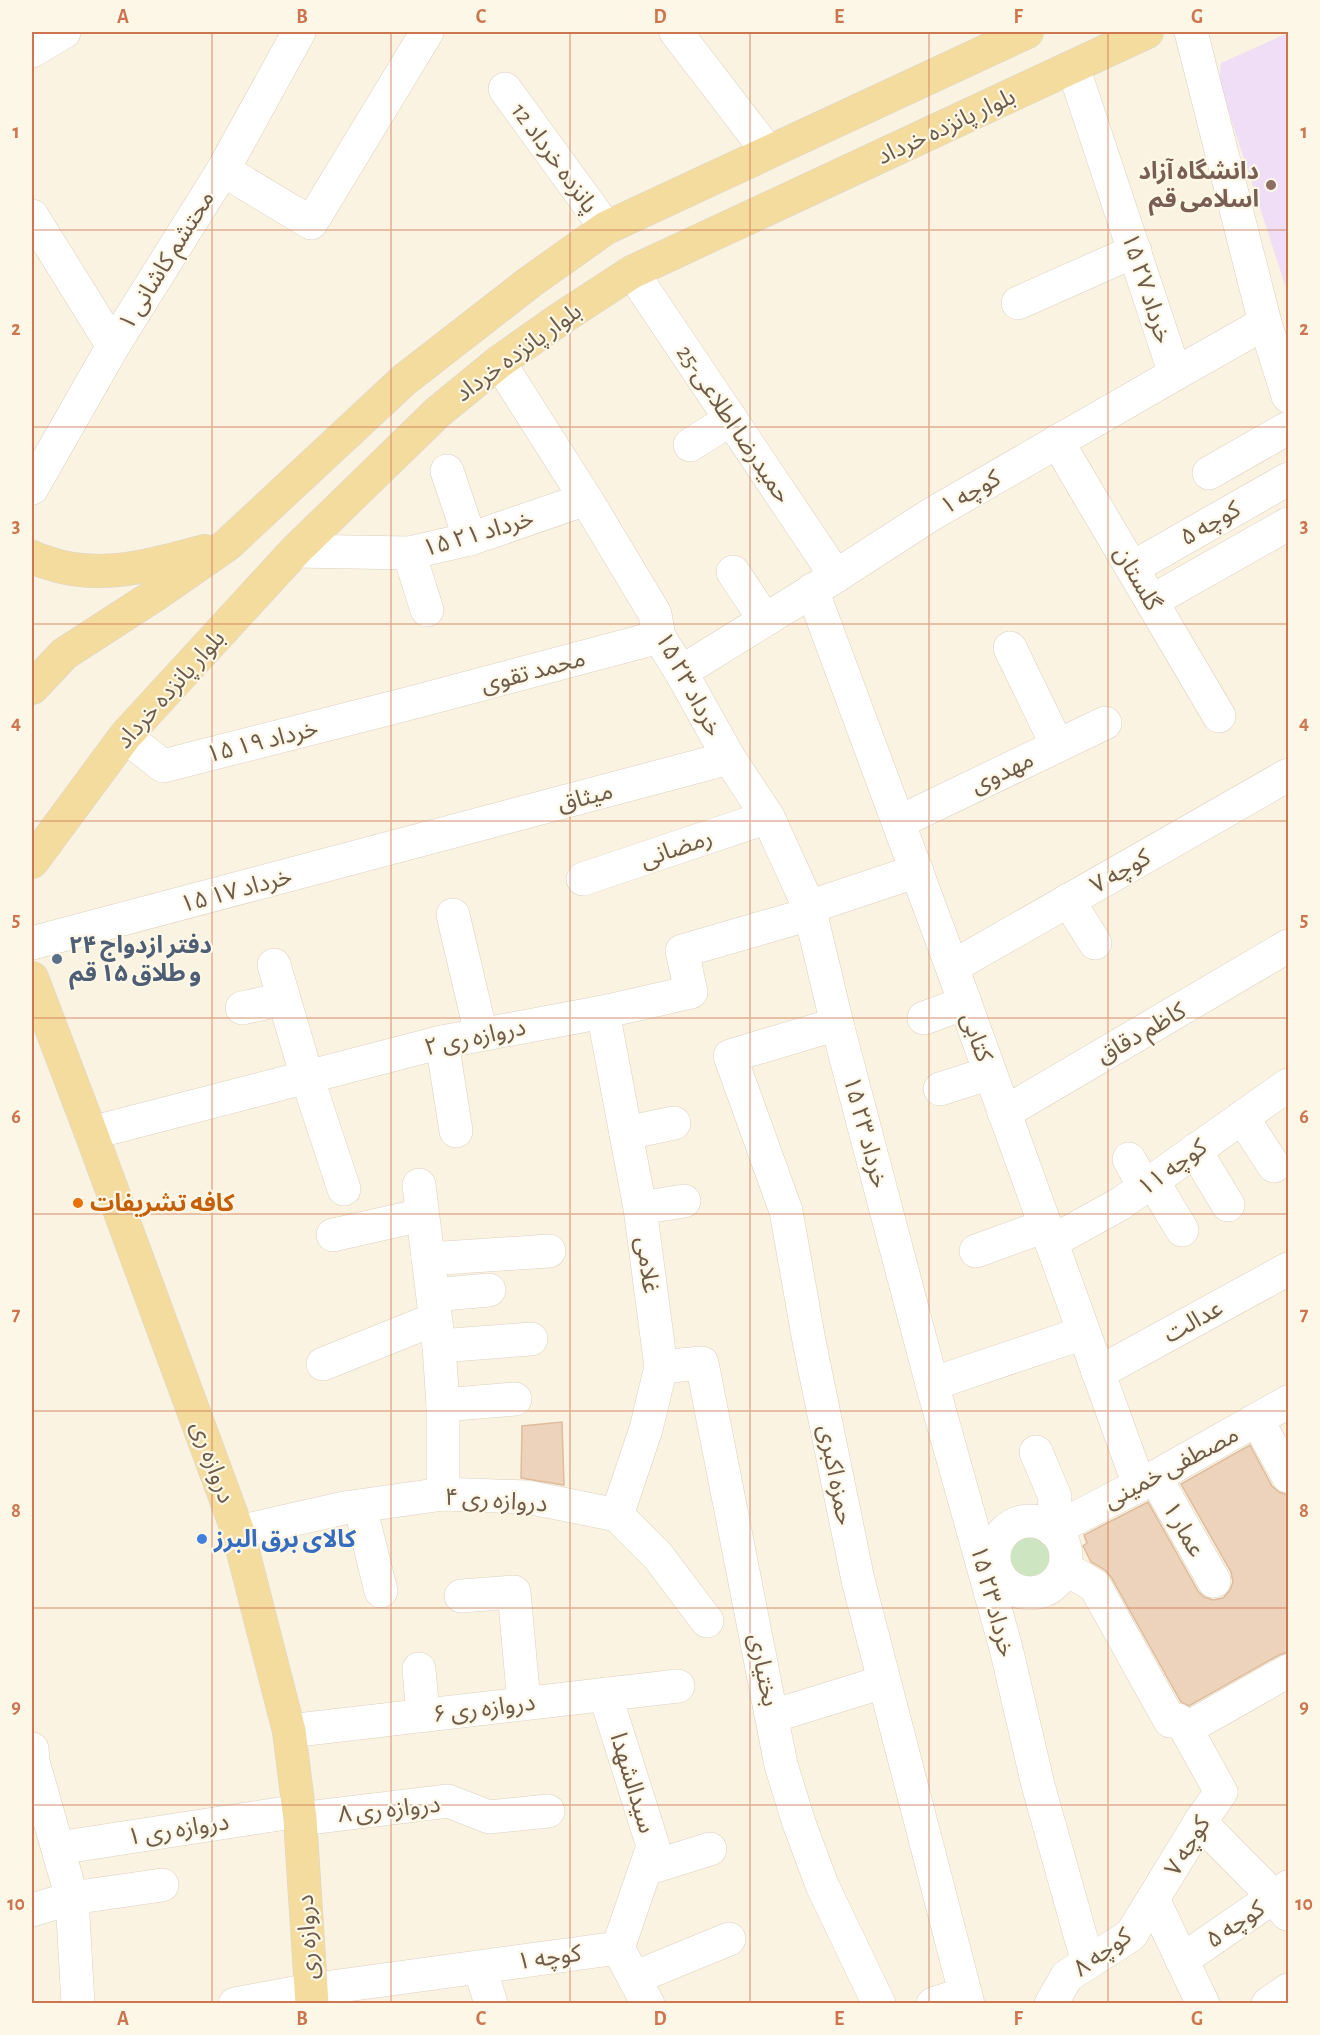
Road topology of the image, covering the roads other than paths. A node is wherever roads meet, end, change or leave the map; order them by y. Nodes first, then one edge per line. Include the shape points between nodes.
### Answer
1 (64, 32) edge
2 (299, 32) edge
3 (427, 32) edge
4 (676, 32) edge
5 (1027, 32) edge
6 (1147, 32) edge
7 (1191, 32) edge
8 (998, 38) edge
9 (32, 51) edge
10 (1072, 66) junction
11 (505, 89) dead end
12 (768, 152) junction
13 (223, 170) junction
14 (32, 216) edge
15 (606, 228) junction
16 (1135, 251) junction
17 (632, 272) junction
18 (1018, 303) dead end
19 (1265, 323) junction
20 (113, 346) junction
21 (500, 362) junction
22 (1175, 374) junction
23 (1288, 390) edge
24 (731, 419) junction
25 (1288, 428) edge
26 (1058, 441) junction
27 (690, 445) dead end
28 (447, 471) dead end
29 (1209, 473) dead end
30 (1288, 479) edge
31 (32, 488) edge
32 (586, 499) junction
33 (1288, 525) edge
34 (470, 539) junction
35 (227, 545) junction
36 (295, 551) junction
37 (410, 553) junction
38 (32, 557) edge
39 (1132, 568) junction
40 (733, 572) dead end
41 (824, 583) junction
42 (1152, 601) junction
43 (427, 610) dead end
44 (765, 620) junction
45 (659, 637) junction
46 (1010, 648) dead end
47 (681, 672) junction
48 (32, 688) edge
49 (407, 704) joint
50 (1219, 716) dead end
51 (1105, 723) dead end
52 (125, 736) junction
53 (1058, 745) junction
54 (729, 758) junction
55 (1288, 775) edge
56 (768, 817) junction
57 (898, 822) junction
58 (440, 836) joint
59 (32, 862) edge
60 (916, 871) junction
61 (583, 879) dead end
62 (1068, 900) junction
63 (809, 910) junction
64 (453, 915) dead end
65 (32, 943) edge
66 (1095, 943) dead end
67 (1283, 950) edge
68 (274, 965) dead end
69 (952, 968) junction
70 (32, 978) edge
71 (284, 999) junction
72 (965, 1003) junction
73 (242, 1008) dead end
74 (603, 1012) junction
75 (924, 1018) dead end
76 (837, 1024) junction
77 (482, 1034) junction
78 (442, 1042) junction
79 (990, 1072) junction
80 (308, 1077) junction
81 (1288, 1085) edge
82 (939, 1089) dead end
83 (1004, 1113) junction
84 (1242, 1117) junction
85 (674, 1123) dead end
86 (456, 1131) dead end
87 (91, 1133) junction
88 (626, 1133) junction
89 (1195, 1150) junction
90 (1129, 1159) dead end
91 (1274, 1166) dead end
92 (1148, 1183) junction
93 (344, 1189) dead end
94 (684, 1201) dead end
95 (1228, 1205) dead end
96 (640, 1208) junction
97 (1182, 1230) dead end
98 (1048, 1234) junction
99 (333, 1235) dead end
100 (549, 1251) dead end
101 (976, 1251) dead end
102 (428, 1258) junction
103 (1288, 1269) edge
104 (489, 1290) dead end
105 (436, 1320) junction
106 (1083, 1333) junction
107 (531, 1339) dead end
108 (323, 1364) dead end
109 (661, 1367) junction
110 (1098, 1373) junction
111 (932, 1384) junction
112 (515, 1399) dead end
113 (1288, 1402) edge
114 (443, 1405) junction
115 (1257, 1420) junction
116 (1036, 1452) dead end
117 (1288, 1476) edge
118 (1147, 1481) junction
119 (443, 1494) junction
120 (360, 1506) junction
121 (617, 1515) junction
122 (1053, 1530) junction
123 (238, 1532) junction
124 (1065, 1568) junction
125 (991, 1571) junction
126 (1214, 1581) dead end
127 (381, 1591) dead end
128 (461, 1596) dead end
129 (707, 1621) dead end
130 (419, 1669) dead end
131 (1288, 1671) edge
132 (884, 1682) junction
133 (678, 1686) dead end
134 (605, 1694) junction
135 (524, 1704) junction
136 (423, 1715) junction
137 (773, 1716) junction
138 (1186, 1729) junction
139 (289, 1731) junction
140 (32, 1758) edge
141 (548, 1811) dead end
142 (300, 1815) junction
143 (1200, 1822) junction
144 (58, 1848) junction
145 (710, 1849) dead end
146 (646, 1869) junction
147 (162, 1885) dead end
148 (72, 1898) junction
149 (1284, 1900) edge
150 (1154, 1901) junction
151 (32, 1910) edge
152 (729, 1939) dead end
153 (618, 1948) junction
154 (1182, 1960) junction
155 (1088, 1963) junction
156 (480, 1967) junction
157 (1288, 1990) edge
158 (641, 1991) edge
159 (311, 1997) edge
160 (966, 1999) edge
161 (78, 2004) edge
162 (235, 2004) edge
163 (491, 2004) edge
164 (879, 2004) edge
165 (933, 2004) edge
166 (1051, 2004) edge
167 (1203, 2004) edge
168 (1268, 2004) edge

1 - 9 street
2 - 13 street, محتشم کاشانی ۱
3 - 13 street via 311,223
4 - 12 street
5 - 8 main road, بلوار پانزده خرداد
6 - 10 main road, بلوار پانزده خرداد
7 - 19 street
8 - 12 main road, بلوار پانزده خرداد
10 - 16 street, ۱۵ خرداد ۲۷
10 - 17 main road, بلوار پانزده خرداد
11 - 15 street, پانزده خرداد 12
12 - 15 main road, بلوار پانزده خرداد
13 - 20 street, محتشم کاشانی ۱
14 - 20 street
15 - 35 main road, بلوار پانزده خرداد via 404,380
16 - 18 street
16 - 22 street, ۱۵ خرداد ۲۷
17 - 21 main road, بلوار پانزده خرداد
17 - 24 street, حمیدرضا اطلاعی-25
19 - 22 street, کوچه ۱
19 - 23 street
20 - 31 street, محتشم کاشانی ۱
21 - 32 street, ۱۵ خرداد ۲۳
21 - 36 main road, بلوار پانزده خرداد via 438,412
22 - 26 street, کوچه ۱
24 - 27 street
24 - 41 street, حمیدرضا اطلاعی-25
25 - 29 street
26 - 39 street, گلستان
26 - 41 street, کوچه ۱
28 - 34 street
30 - 39 street, کوچه ۵
32 - 34 street, ۱۵ خرداد ۲۱
32 - 45 street, ۱۵ خرداد ۲۳ via 656,614
33 - 42 street, کوچه ۵
34 - 37 street, ۱۵ خرداد ۲۱
35 - 38 main road via 113,572 76,571
35 - 48 main road, بلوار پانزده خرداد via 64,654
36 - 37 street, ۱۵ خرداد ۲۱
36 - 52 main road, بلوار پانزده خرداد
37 - 43 street
39 - 42 street, گلستان
40 - 44 street
41 - 44 street, کوچه ۱
41 - 57 street, کتابی
42 - 50 street, گلستان
44 - 47 street, کوچه ۱
45 - 47 street, ۱۵ خرداد ۲۳
45 - 49 street, محمد تقوی
46 - 53 street
47 - 54 street, ۱۵ خرداد ۲۳
49 - 52 street, ۱۵ خرداد ۱۹ via 163,766
51 - 53 street, مهدوی
52 - 59 main road, بلوار پانزده خرداد
53 - 57 street, مهدوی
54 - 56 street, ۱۵ خرداد ۲۳
54 - 58 street, میثاق
55 - 62 street, کوچه ۷
56 - 61 street, رمضانی
56 - 63 street, ۱۵ خرداد ۲۳
57 - 60 street, کتابی
58 - 65 street, ۱۵ خرداد ۱۷
60 - 63 street
60 - 69 street, کتابی
62 - 66 street
62 - 69 street, کوچه ۷
63 - 74 street, دروازه ری ۲ via 682,951 692,992
63 - 76 street, ۱۵ خرداد ۲۳
64 - 77 street
67 - 83 street, کاظم دقاق
68 - 71 street
69 - 72 street, کتابی
70 - 87 main road, دروازه ری
71 - 73 street
71 - 80 street
72 - 75 street
72 - 79 street, کتابی
74 - 77 street, دروازه ری ۲
74 - 88 street, غلامی
76 - 111 street, ۱۵ خرداد ۲۳
76 - 132 street, حمزه اکبری via 730,1056 786,1211 858,1580
77 - 78 street, دروازه ری ۲
78 - 80 street, دروازه ری ۲
78 - 86 street
79 - 82 street
79 - 83 street, کتابی
80 - 87 street, دروازه ری ۲
80 - 93 street
81 - 84 street, کوچه ۱۱
83 - 98 street, کتابی
84 - 89 street, کوچه ۱۱
84 - 91 street
85 - 88 street
87 - 123 main road, دروازه ری
88 - 96 street, غلامی
89 - 92 street, کوچه ۱۱
89 - 95 street
90 - 92 street
92 - 97 street
92 - 98 street, کوچه ۱۱ via 1120,1204
94 - 96 street
96 - 109 street, غلامی
98 - 101 street, کوچه ۱۱
98 - 106 street, کتابی
99 - 102 street via 421,1200
100 - 102 street
102 - 105 street
103 - 110 street, عدالت
104 - 105 street
105 - 107 street
105 - 108 street
105 - 114 street
106 - 110 street, کتابی
106 - 111 street
109 - 121 street, غلامی via 646,1429
109 - 137 street, بختیاری via 702,1363
110 - 118 street, کتابی
111 - 125 street, ۱۵ خرداد ۲۳
112 - 114 street
113 - 115 street, مصطفی خمینی
114 - 119 street
115 - 117 street
115 - 118 street, مصطفی خمینی
116 - 122 street via 1055,1497
118 - 122 street, مصطفی خمینی
118 - 126 street, عمار ۱
119 - 120 street, دروازه ری ۴
119 - 121 street, دروازه ری ۴ via 527,1497
120 - 123 street, دروازه ری ۴
120 - 127 street
121 - 129 street via 658,1556
122 - 124 street via 1064,1544
122 - 125 street via 1036,1521 1012,1526 996,1545
123 - 139 main road, دروازه ری
124 - 125 street via 1052,1586 1032,1593 1010,1587
124 - 138 street via 1095,1586 1170,1721 1178,1720
125 - 155 street, ۱۵ خرداد ۲۳ via 1038,1785
128 - 135 street via 514,1592
130 - 136 street
131 - 138 street
132 - 137 street
132 - 160 street, حمزه اکبری
133 - 134 street, دروازه ری ۶
134 - 135 street, دروازه ری ۶
134 - 146 street, سیدالشهدا via 652,1846
135 - 136 street, دروازه ری ۶
136 - 139 street, دروازه ری ۶
137 - 164 street, بختیاری via 781,1765 799,1823 822,1885
138 - 143 street, کوچه ۷ via 1221,1792
139 - 142 main road, دروازه ری
140 - 144 street
141 - 142 street, دروازه ری ۸ via 489,1816 448,1801
142 - 144 street, دروازه ری ۱
142 - 159 main road, دروازه ری
143 - 149 street
143 - 150 street, کوچه ۷
144 - 148 street
145 - 146 street
146 - 153 street, سیدالشهدا
147 - 148 street
148 - 151 street
148 - 161 street
149 - 154 street, کوچه ۵
150 - 154 street
150 - 155 street, کوچه ۸ via 1131,1935
152 - 158 street
153 - 156 street, کوچه ۱
153 - 158 street
154 - 167 street
155 - 166 street, کوچه ۸ via 1067,1976
156 - 159 street, کوچه ۱
156 - 163 street
157 - 168 street
159 - 162 street, کوچه ۱
160 - 165 street

